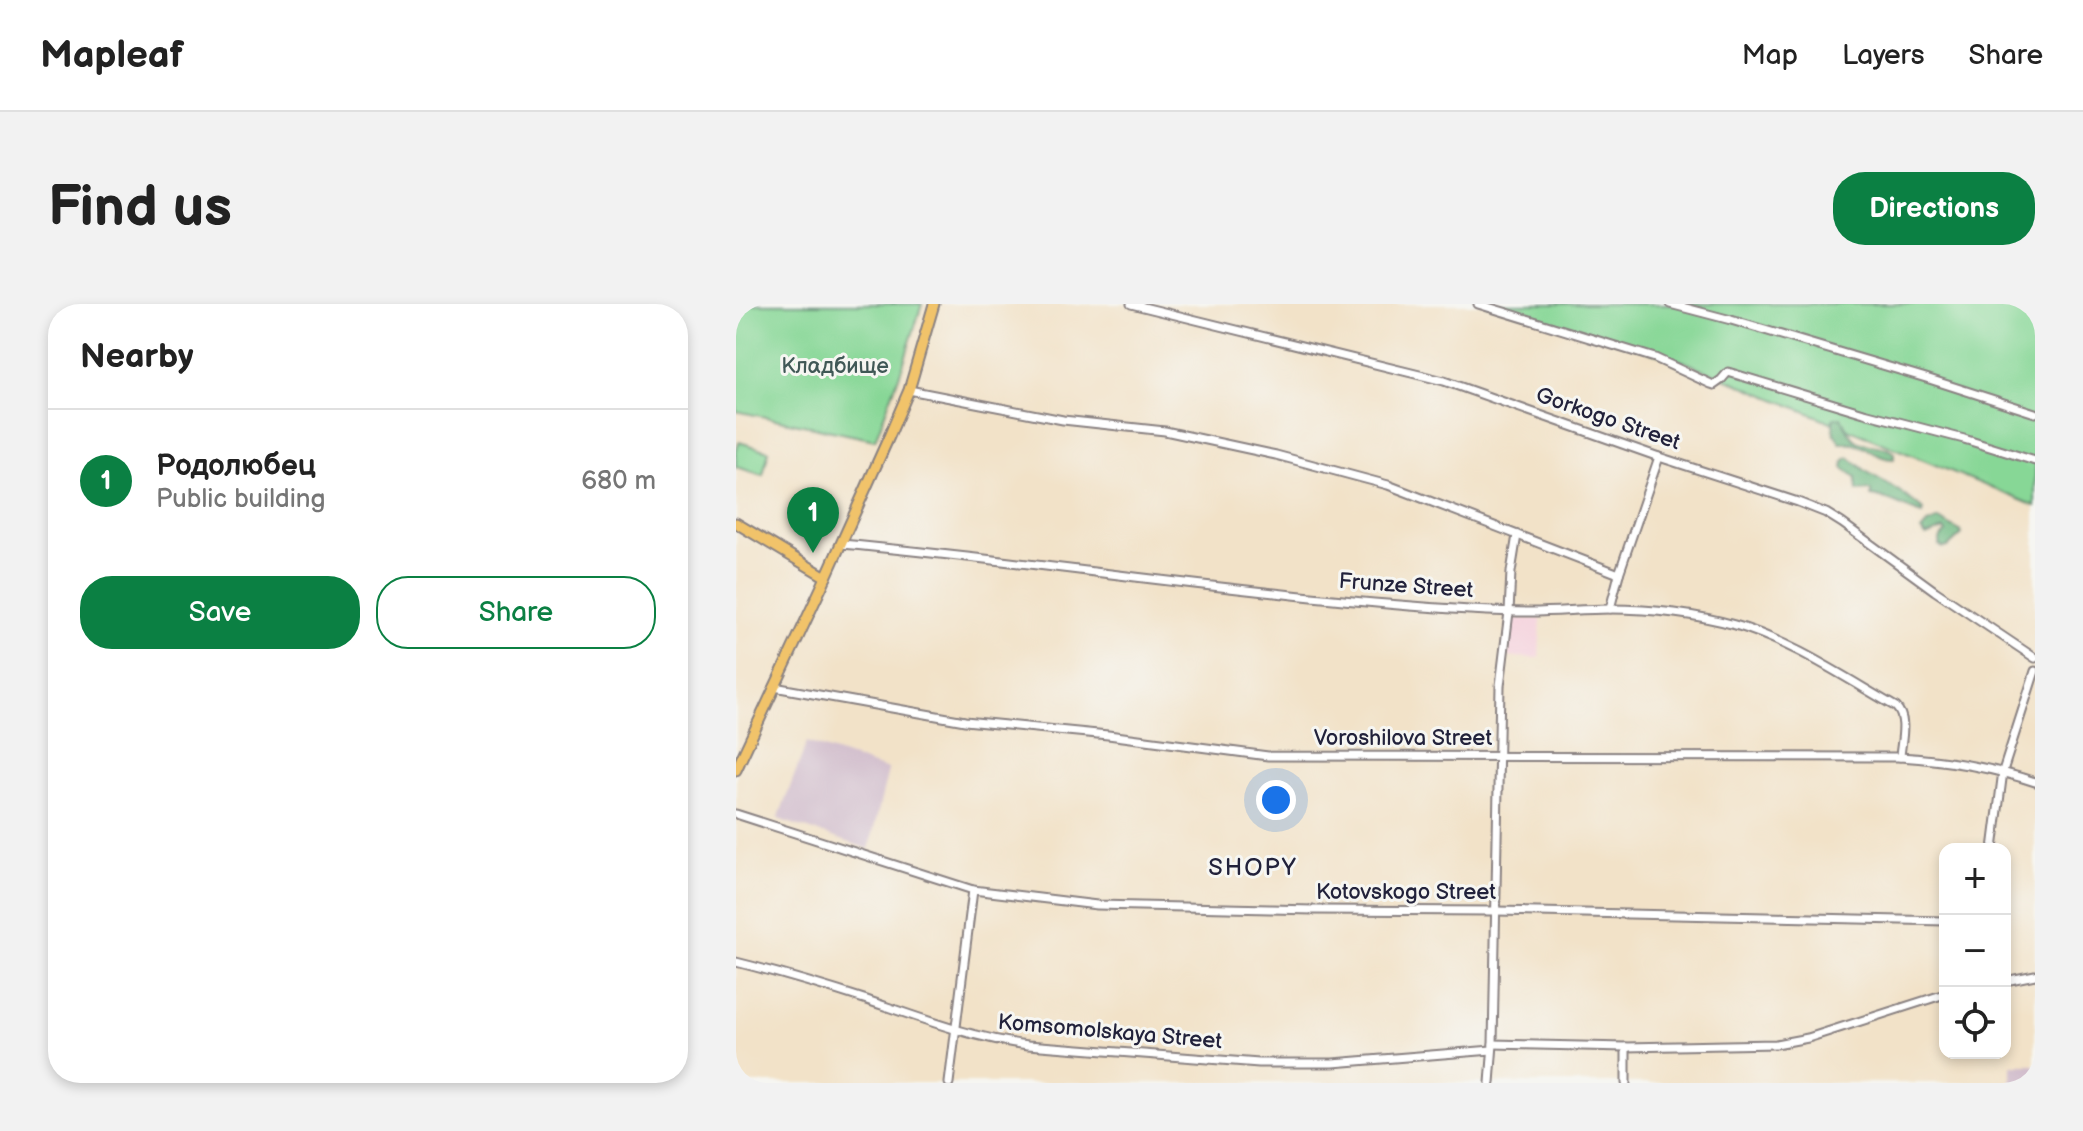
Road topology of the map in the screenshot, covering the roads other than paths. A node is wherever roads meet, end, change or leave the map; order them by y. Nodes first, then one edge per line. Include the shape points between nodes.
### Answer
1 (934, 304) edge
2 (1131, 304) edge
3 (1478, 304) edge
4 (1670, 304) edge
5 (909, 390) junction
6 (2035, 413) edge
7 (1659, 457) junction
8 (2035, 461) edge
9 (736, 523) edge
10 (1517, 535) junction
11 (841, 544) junction
12 (1619, 574) junction
13 (826, 577) junction
14 (1610, 609) junction
15 (1509, 612) junction
16 (2035, 658) edge
17 (2035, 671) edge
18 (774, 687) junction
19 (1498, 756) junction
20 (1900, 757) junction
21 (736, 770) edge
22 (2003, 771) junction
23 (2035, 782) edge
24 (736, 814) edge
25 (1994, 843) edge
26 (973, 890) junction
27 (1496, 911) junction
28 (1939, 921) edge
29 (736, 962) edge
30 (2035, 975) edge
31 (2011, 980) edge
32 (1939, 996) edge
33 (957, 1030) junction
34 (1493, 1047) junction
35 (1626, 1047) junction
36 (949, 1083) edge
37 (1490, 1083) edge
38 (1626, 1083) edge

1 - 5 main road
2 - 7 street, Gorkogo Street via 1444,381
3 - 8 street via 1655,358 1714,385 1728,372
4 - 6 street
5 - 10 street via 1063,420 1165,431 1276,455 1388,485
5 - 11 main road
7 - 12 street
7 - 16 street, Gorkogo Street via 1826,513
9 - 13 main road
10 - 12 street
10 - 15 street
11 - 13 main road
11 - 15 street, Frunze Street via 1270,593
12 - 14 street
13 - 18 main road
14 - 15 street, Frunze Street
14 - 20 street, Frunze Street via 1733,624 1791,648 1900,710
15 - 19 street
17 - 22 street
18 - 19 street, Voroshilova Street via 965,721 1268,756
18 - 21 main road
19 - 20 street, Voroshilova Street
19 - 27 street
20 - 22 street, Voroshilova Street
22 - 23 street, Voroshilova Street
22 - 25 street
24 - 26 street, Kotovskogo Street
26 - 27 street, Kotovskogo Street via 1097,905
26 - 33 street
27 - 28 street, Kotovskogo Street
27 - 34 street
29 - 33 street, Komsomolskaya Street
30 - 31 street
32 - 35 street, Komsomolskaya Street via 1790,1042
33 - 34 street, Komsomolskaya Street via 1028,1045 1259,1063 1333,1063
33 - 36 street
34 - 35 street, Komsomolskaya Street
34 - 37 street
35 - 38 street

